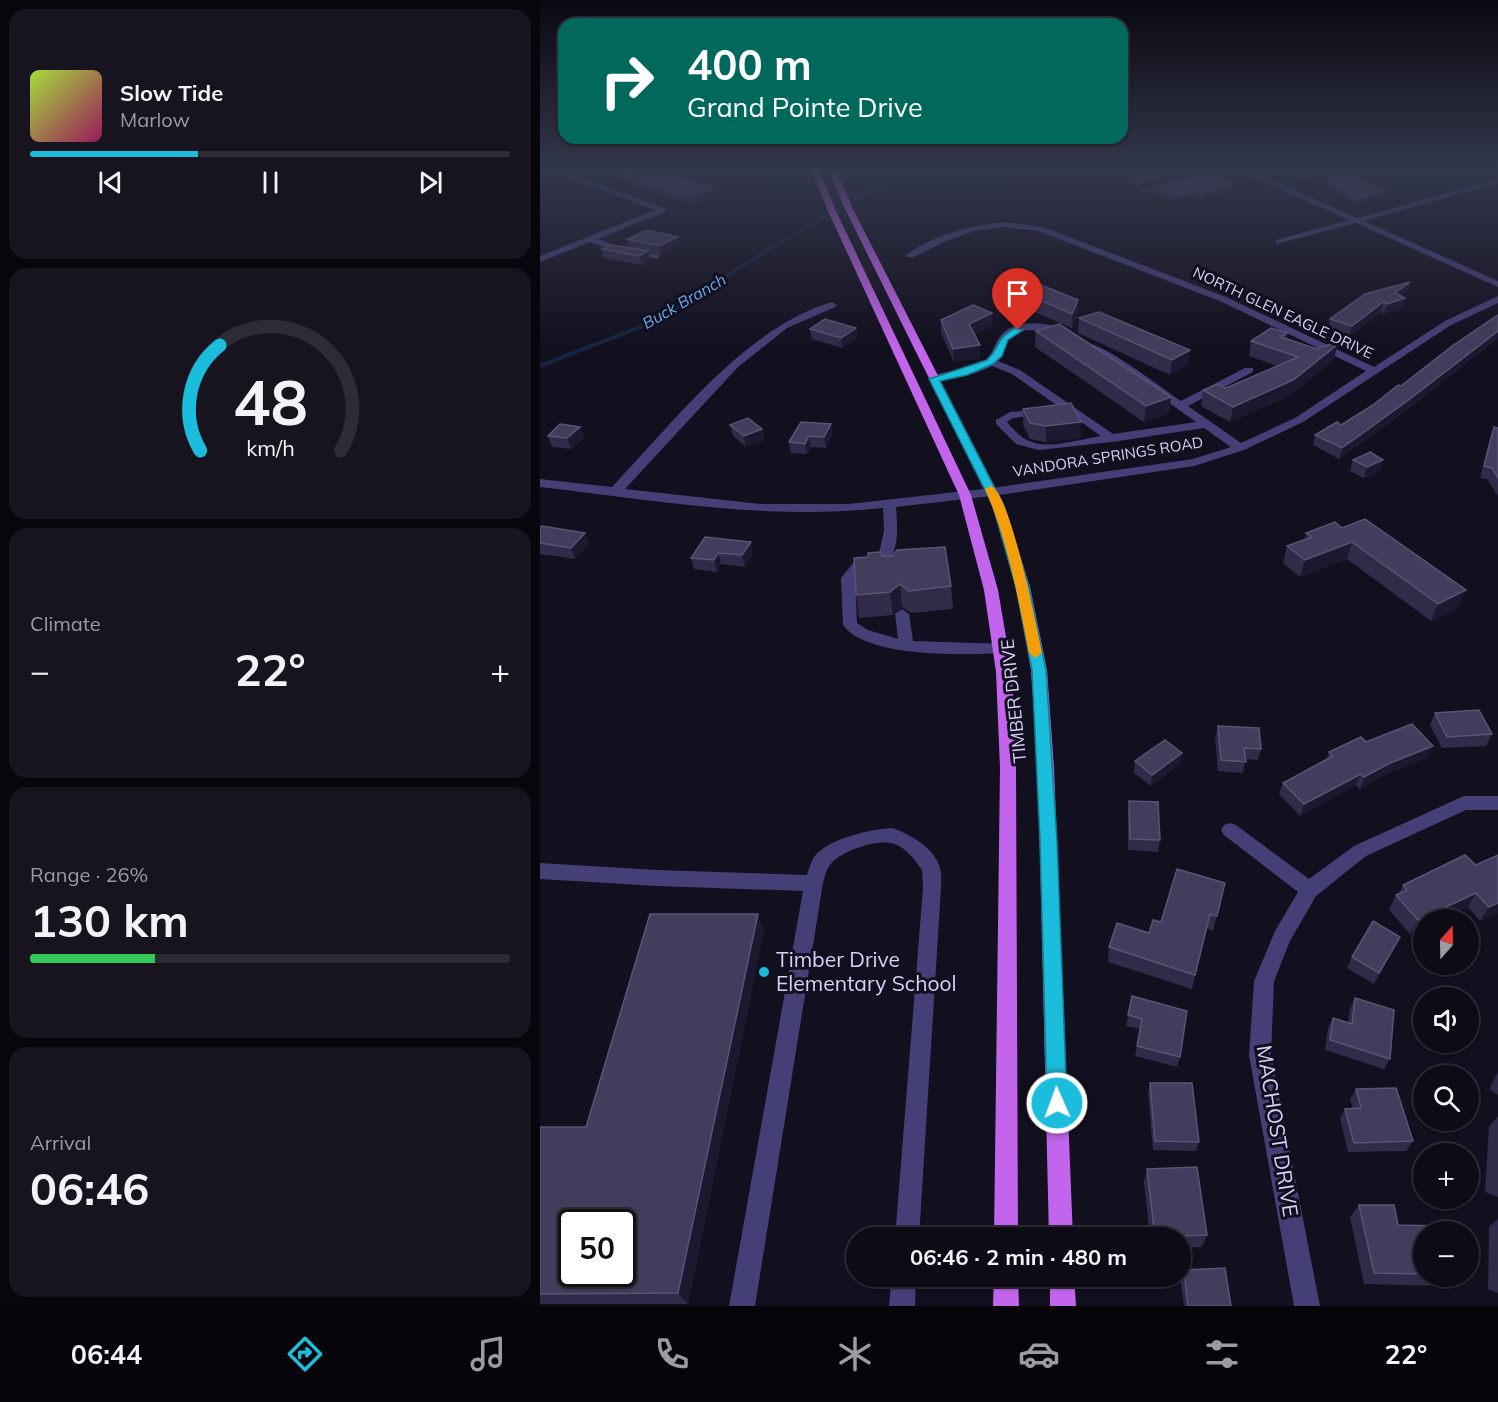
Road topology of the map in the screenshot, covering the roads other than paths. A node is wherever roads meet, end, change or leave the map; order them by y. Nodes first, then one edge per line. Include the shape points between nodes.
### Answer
1 (617, 228) edge
2 (839, 228) edge
3 (858, 228) edge
4 (969, 228) edge
5 (1033, 228) edge
6 (1327, 228) edge
7 (1372, 228) edge
8 (590, 239) junction
9 (1279, 242) dead end
10 (909, 256) dead end
11 (656, 257) dead end
12 (540, 259) edge
13 (1498, 284) edge
14 (1498, 299) edge
15 (832, 305) dead end
16 (990, 362) junction
17 (1249, 370) dead end
18 (1374, 371) junction
19 (934, 379) junction
20 (1180, 406) junction
21 (1067, 407) junction
22 (1205, 423) junction
23 (1112, 439) junction
24 (1240, 448) junction
25 (540, 483) edge
26 (992, 492) junction
27 (614, 493) junction
28 (965, 495) junction
29 (889, 504) junction
30 (888, 546) junction
31 (890, 564) edge
32 (902, 614) dead end
33 (906, 645) junction
34 (1001, 648) junction
35 (1498, 803) edge
36 (1230, 830) dead end
37 (540, 871) edge
38 (814, 883) junction
39 (1309, 890) junction
40 (908, 1227) edge
41 (1006, 1227) edge
42 (1061, 1227) edge
43 (903, 1287) edge
44 (1006, 1287) edge
45 (1062, 1287) edge
46 (742, 1306) edge
47 (902, 1306) edge
48 (1006, 1306) edge
49 (1063, 1306) edge
50 (1307, 1306) edge

1 - 8 street
2 - 28 main road, TIMBER DRIVE
3 - 19 main road, TIMBER DRIVE
4 - 10 street, NORTH GLEN EAGLE DRIVE
5 - 18 street, NORTH GLEN EAGLE DRIVE via 1074,240 1223,299
6 - 9 street
7 - 13 street
8 - 11 street
8 - 12 street
14 - 18 street, VANDORA SPRINGS ROAD via 1448,323
15 - 27 street via 784,326 734,364
16 - 19 street
16 - 20 street via 997,356 1004,338 1018,330 1048,328 1118,362
16 - 21 street via 1016,372
17 - 20 street
18 - 24 street, VANDORA SPRINGS ROAD via 1299,420
19 - 26 main road, TIMBER DRIVE
20 - 22 street
21 - 23 street
21 - 23 street via 1010,415 1000,422 1020,443 1038,447
22 - 23 street
22 - 24 street
24 - 26 street, VANDORA SPRINGS ROAD via 1184,464
25 - 27 street, VANDORA SPRINGS ROAD
26 - 28 street, VANDORA SPRINGS ROAD
26 - 42 main road, TIMBER DRIVE via 1023,587 1039,670 1049,841
27 - 29 street, VANDORA SPRINGS ROAD via 760,508
28 - 29 street, VANDORA SPRINGS ROAD
28 - 34 main road, TIMBER DRIVE via 991,590
29 - 30 street
30 - 31 street
30 - 33 street via 885,555 850,571 850,624 856,631 874,638
32 - 33 street
33 - 34 street via 964,650
34 - 41 main road, TIMBER DRIVE via 1008,779
35 - 39 street, MACHOST DRIVE via 1464,802 1360,851
36 - 39 street
37 - 38 street
38 - 40 street via 821,862 832,851 875,836 892,835 906,841 931,868
38 - 46 street
39 - 50 street, MACHOST DRIVE via 1282,937 1264,981 1260,1055
43 - 47 street
44 - 48 main road
45 - 49 main road

